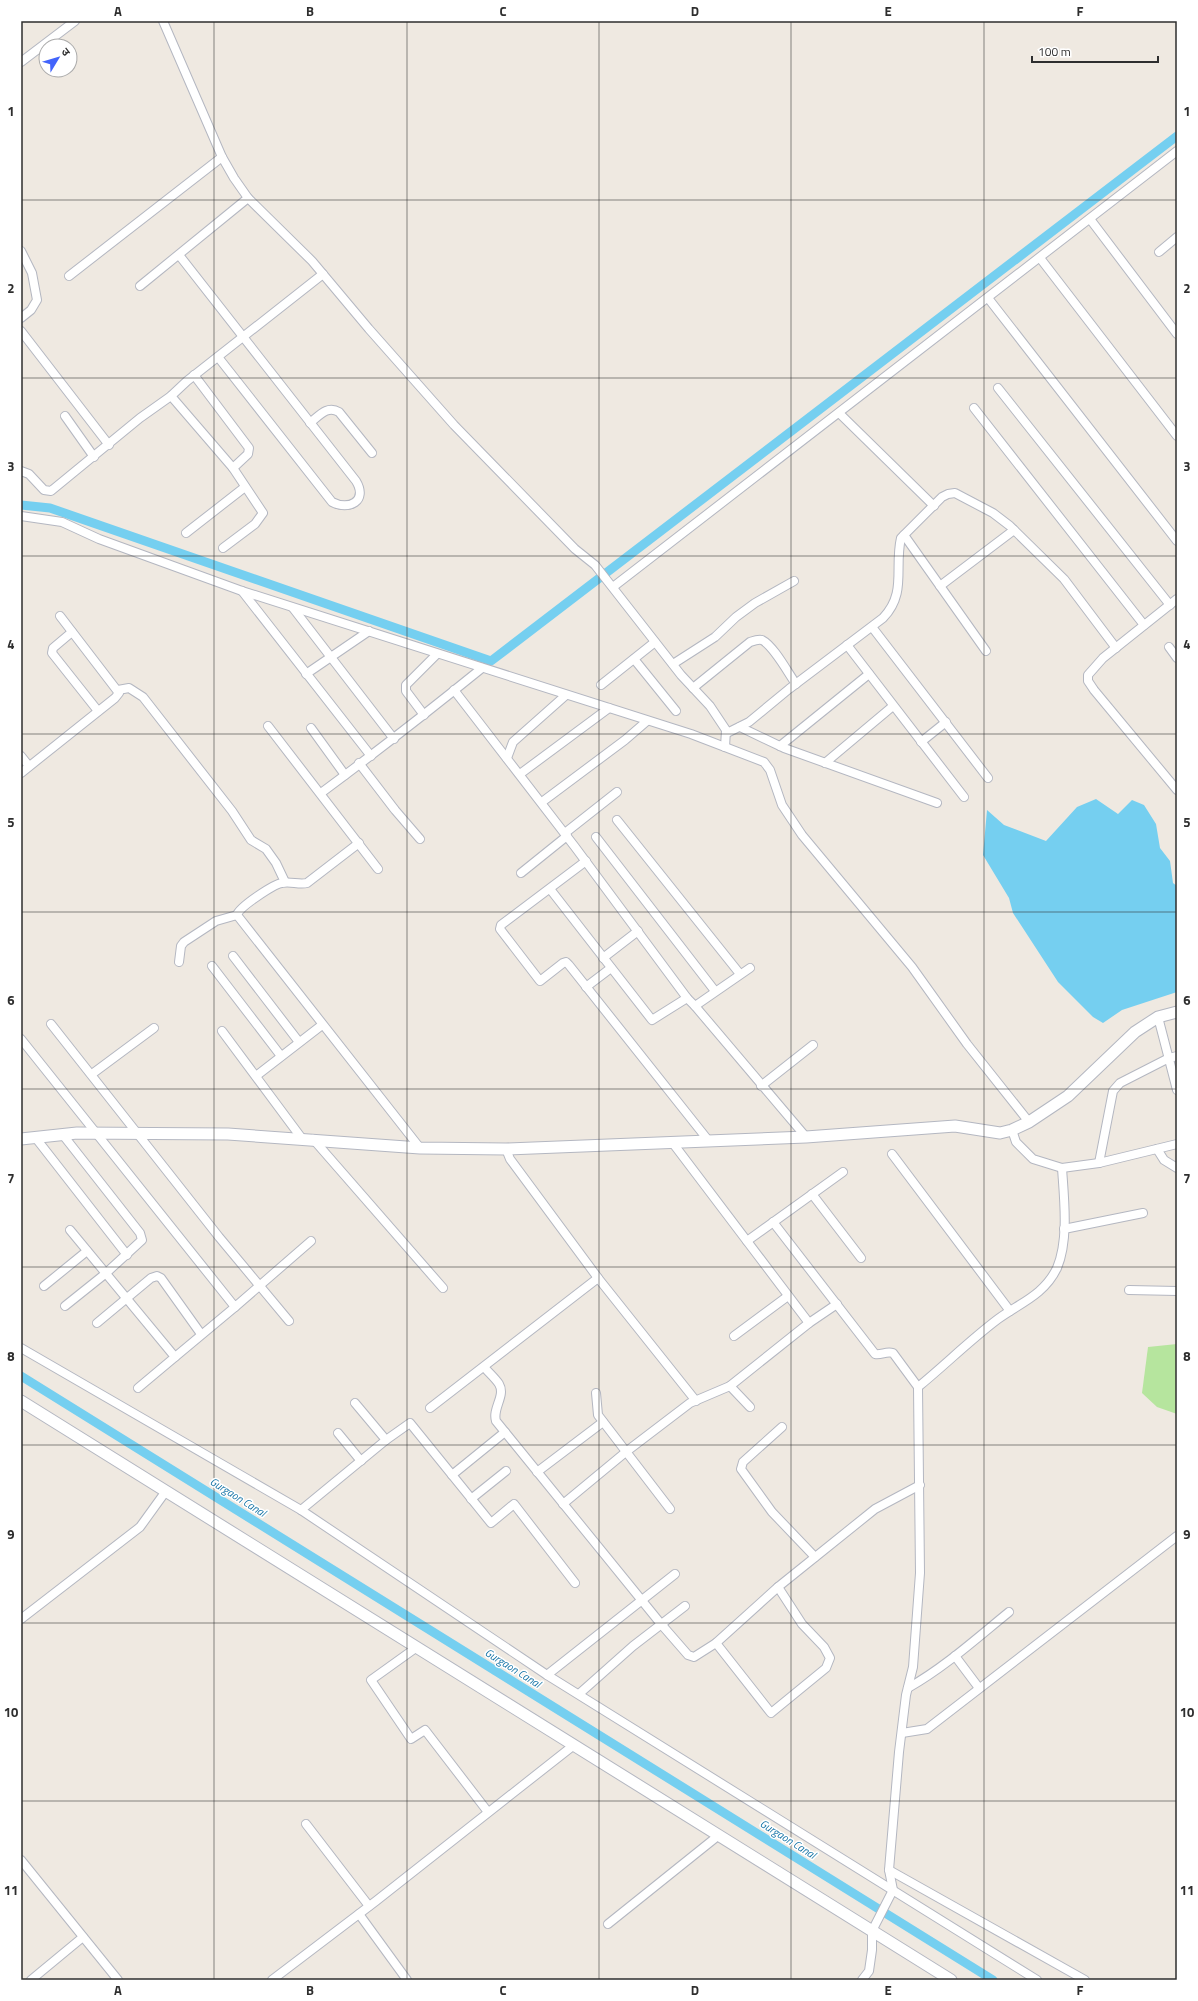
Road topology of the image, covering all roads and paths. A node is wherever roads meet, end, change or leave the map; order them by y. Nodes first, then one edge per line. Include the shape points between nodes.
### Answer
1 (75, 21) edge
2 (163, 21) edge
3 (21, 62) edge
4 (1176, 154) edge
5 (222, 157) junction
6 (248, 198) junction
7 (1090, 219) junction
8 (1177, 237) edge
9 (21, 251) edge
10 (1159, 252) dead end
11 (179, 255) junction
12 (1040, 258) junction
13 (324, 274) junction
14 (70, 276) dead end
15 (140, 286) dead end
16 (988, 298) junction
17 (21, 318) edge
18 (21, 331) edge
19 (1177, 334) edge
20 (243, 337) junction
21 (218, 357) junction
22 (194, 375) junction
23 (998, 388) dead end
24 (171, 396) junction
25 (974, 408) dead end
26 (839, 414) junction
27 (65, 416) dead end
28 (310, 423) junction
29 (1177, 436) edge
30 (109, 445) junction
31 (372, 453) dead end
32 (94, 457) junction
33 (22, 468) edge
34 (232, 468) junction
35 (245, 487) junction
36 (934, 506) junction
37 (21, 516) edge
38 (1014, 530) junction
39 (186, 533) dead end
40 (904, 535) junction
41 (1177, 541) edge
42 (223, 548) dead end
43 (794, 581) dead end
44 (611, 585) junction
45 (940, 586) junction
46 (242, 591) junction
47 (1177, 599) edge
48 (1170, 605) junction
49 (294, 608) junction
50 (60, 616) dead end
51 (1144, 625) junction
52 (872, 626) junction
53 (369, 631) junction
54 (72, 632) junction
55 (655, 642) junction
56 (847, 645) junction
57 (1169, 647) dead end
58 (1116, 648) junction
59 (986, 651) dead end
60 (437, 654) junction
61 (330, 656) junction
62 (1177, 658) edge
63 (634, 659) junction
64 (673, 664) junction
65 (482, 668) junction
66 (306, 674) junction
67 (869, 674) junction
68 (796, 684) junction
69 (602, 685) dead end
70 (693, 688) junction
71 (118, 690) junction
72 (454, 690) junction
73 (566, 695) junction
74 (893, 706) junction
75 (609, 708) junction
76 (98, 711) junction
77 (676, 711) dead end
78 (424, 715) junction
79 (647, 721) junction
80 (946, 722) junction
81 (268, 726) dead end
82 (740, 727) junction
83 (310, 728) dead end
84 (394, 739) junction
85 (726, 739) junction
86 (921, 742) junction
87 (780, 746) junction
88 (21, 756) edge
89 (371, 756) junction
90 (507, 758) junction
91 (359, 763) junction
92 (825, 763) junction
93 (29, 766) junction
94 (21, 773) edge
95 (520, 774) junction
96 (346, 775) junction
97 (988, 778) dead end
98 (1177, 790) edge
99 (617, 792) dead end
100 (321, 793) junction
101 (964, 797) dead end
102 (542, 802) junction
103 (937, 803) dead end
104 (617, 820) dead end
105 (566, 834) junction
106 (596, 837) dead end
107 (420, 839) dead end
108 (359, 843) junction
109 (586, 861) junction
110 (378, 869) dead end
111 (521, 873) dead end
112 (285, 882) junction
113 (550, 889) junction
114 (237, 915) junction
115 (638, 931) junction
116 (233, 956) dead end
117 (603, 958) junction
118 (179, 962) dead end
119 (212, 966) dead end
120 (611, 968) junction
121 (750, 968) dead end
122 (740, 974) junction
123 (586, 987) junction
124 (715, 990) junction
125 (687, 998) junction
126 (696, 1006) junction
127 (1177, 1012) edge
128 (1158, 1017) junction
129 (51, 1024) dead end
130 (322, 1024) junction
131 (154, 1028) dead end
132 (222, 1031) dead end
133 (21, 1038) edge
134 (299, 1042) junction
135 (814, 1045) dead end
136 (281, 1056) junction
137 (1177, 1056) edge
138 (1168, 1058) junction
139 (92, 1074) junction
140 (256, 1076) junction
141 (762, 1086) junction
142 (1177, 1090) edge
143 (1029, 1122) junction
144 (1012, 1130) junction
145 (95, 1133) junction
146 (137, 1133) junction
147 (63, 1135) junction
148 (35, 1137) junction
149 (806, 1137) junction
150 (21, 1139) edge
151 (308, 1140) junction
152 (708, 1140) junction
153 (672, 1142) junction
154 (1177, 1144) edge
155 (420, 1148) junction
156 (506, 1149) junction
157 (1157, 1149) junction
158 (892, 1154) dead end
159 (1098, 1163) junction
160 (1062, 1168) junction
161 (1177, 1168) edge
162 (843, 1172) dead end
163 (812, 1194) junction
164 (1142, 1213) dead end
165 (773, 1222) junction
166 (1064, 1229) junction
167 (70, 1230) dead end
168 (311, 1241) dead end
169 (747, 1241) junction
170 (87, 1251) junction
171 (127, 1255) junction
172 (861, 1258) dead end
173 (104, 1274) junction
174 (598, 1278) junction
175 (258, 1285) junction
176 (44, 1286) dead end
177 (444, 1288) dead end
178 (1129, 1290) dead end
179 (1177, 1291) edge
180 (788, 1296) junction
181 (126, 1298) junction
182 (837, 1304) junction
183 (65, 1306) dead end
184 (235, 1307) junction
185 (1010, 1311) junction
186 (289, 1321) dead end
187 (97, 1323) dead end
188 (809, 1323) junction
189 (201, 1334) junction
190 (734, 1336) dead end
191 (21, 1348) edge
192 (175, 1357) junction
193 (484, 1367) junction
194 (730, 1386) junction
195 (918, 1387) junction
196 (138, 1388) dead end
197 (596, 1393) dead end
198 (21, 1401) edge
199 (696, 1401) junction
200 (356, 1403) dead end
201 (750, 1407) dead end
202 (430, 1408) dead end
203 (602, 1422) junction
204 (782, 1427) dead end
205 (505, 1432) junction
206 (338, 1433) dead end
207 (386, 1440) junction
208 (627, 1451) junction
209 (361, 1461) junction
210 (506, 1471) dead end
211 (537, 1472) junction
212 (452, 1475) junction
213 (920, 1485) junction
214 (166, 1491) junction
215 (471, 1499) junction
216 (563, 1504) junction
217 (670, 1509) dead end
218 (301, 1510) junction
219 (1177, 1536) edge
220 (815, 1557) junction
221 (675, 1574) dead end
222 (575, 1583) dead end
223 (778, 1587) junction
224 (643, 1600) junction
225 (685, 1606) dead end
226 (1009, 1612) dead end
227 (21, 1619) edge
228 (661, 1624) junction
229 (716, 1643) junction
230 (417, 1647) junction
231 (955, 1656) junction
232 (547, 1675) junction
233 (908, 1688) junction
234 (979, 1688) junction
235 (579, 1694) junction
236 (902, 1733) junction
237 (574, 1745) junction
238 (488, 1812) junction
239 (306, 1824) dead end
240 (719, 1835) junction
241 (21, 1860) edge
242 (889, 1870) junction
243 (893, 1890) junction
244 (369, 1906) junction
245 (359, 1914) junction
246 (608, 1924) dead end
247 (872, 1931) junction
248 (83, 1937) junction
249 (31, 1980) edge
250 (118, 1980) edge
251 (272, 1980) edge
252 (407, 1980) edge
253 (862, 1980) edge
254 (951, 1980) edge
255 (1037, 1980) edge
256 (1085, 1980) edge

1 - 3 street
2 - 5 street
4 - 7 street
5 - 6 street
5 - 14 street
6 - 11 street
6 - 13 street
7 - 12 street
7 - 19 street
8 - 10 street
9 - 17 street via 32,273 37,300 31,310
11 - 15 street
11 - 20 street
12 - 16 street
12 - 29 street
13 - 20 street
13 - 44 street via 382,344 454,424
16 - 26 street
16 - 41 street
18 - 30 street
20 - 21 street
20 - 28 street
21 - 22 street
21 - 28 street via 332,502 341,506 351,505 360,495 359,487
22 - 24 street
22 - 34 street via 249,448 248,454
23 - 48 street
24 - 30 street
24 - 34 street
25 - 51 street
26 - 36 street
26 - 44 street
27 - 32 street
28 - 31 street via 327,410 335,410
30 - 32 street
32 - 33 street via 48,492
34 - 35 street
35 - 39 street
35 - 42 street via 262,510 262,517
36 - 38 street via 942,497 955,494 993,513
36 - 40 street
37 - 46 street via 68,524 92,536
38 - 45 street
38 - 58 street via 1064,579
40 - 45 street
40 - 52 street via 899,546 899,588 891,610
43 - 64 street via 736,617 715,637
44 - 55 street
45 - 59 street
46 - 49 street
46 - 66 street
47 - 48 street
48 - 51 street
49 - 53 street
49 - 61 street
50 - 54 street
51 - 58 street
52 - 56 street
52 - 80 street
53 - 60 street
53 - 61 street
54 - 71 street
54 - 76 street via 53,648 52,653
55 - 63 street
55 - 64 street
56 - 67 street
56 - 68 street
57 - 62 street
58 - 98 street via 1091,669 1088,680
60 - 65 street
60 - 78 street via 406,685 406,691
61 - 66 street
61 - 84 street
63 - 69 street
63 - 77 street
64 - 70 street
65 - 72 street
65 - 73 street
66 - 89 street
67 - 74 street
67 - 87 street
68 - 70 street via 772,650 762,640 758,640 750,642
68 - 82 street
70 - 85 street via 710,706
71 - 76 street via 115,698
71 - 112 street via 129,688 143,697 235,815 251,840 266,850 276,863
72 - 78 street
72 - 90 street
73 - 75 street
73 - 90 street via 513,742
74 - 86 street
74 - 92 street
75 - 79 street
75 - 95 street
76 - 93 street
78 - 84 street
79 - 85 street
79 - 102 street
80 - 86 street
80 - 97 street
81 - 100 street
82 - 85 street
82 - 87 street
83 - 96 street
84 - 89 street
85 - 143 street via 764,762 770,770 782,805 802,835 912,967 967,1044
86 - 101 street
87 - 92 street
88 - 93 street
89 - 91 street
90 - 95 street
91 - 96 street
91 - 107 street
92 - 103 street
93 - 94 street
95 - 102 street
96 - 100 street
99 - 105 street
100 - 108 street
102 - 105 street
104 - 122 street
105 - 109 street
105 - 111 street
106 - 124 street
108 - 110 street
108 - 112 street via 307,883 300,885
109 - 113 street
109 - 115 street
112 - 114 street via 242,907
113 - 117 street
113 - 123 street via 501,925 500,929 538,980 542,980 566,962
114 - 118 street via 216,920 184,942
114 - 130 street
115 - 117 street
115 - 125 street
116 - 134 street
117 - 120 street
119 - 136 street
120 - 123 street
120 - 125 street via 652,1020
121 - 122 street
122 - 124 street
123 - 152 street
124 - 126 street
125 - 126 street
126 - 141 street
127 - 128 street
128 - 138 street
128 - 143 street via 1135,1032 1068,1096
129 - 139 street
130 - 134 street
130 - 155 street
131 - 139 street
132 - 140 street
133 - 145 street
134 - 136 street
135 - 141 street
136 - 140 street
137 - 138 street
138 - 142 street
138 - 159 street via 1120,1083 1113,1091
139 - 146 street
140 - 151 street
141 - 149 street
143 - 144 street
144 - 149 street via 1000,1133 955,1126
144 - 160 street via 1016,1142 1033,1159
145 - 146 street
145 - 147 street
145 - 184 street
146 - 151 street via 228,1134
146 - 175 street
147 - 148 street
147 - 171 street via 140,1234 142,1240
148 - 150 street
148 - 171 street
149 - 152 street
151 - 155 street
151 - 177 street
152 - 153 street
153 - 156 street
153 - 169 street
154 - 157 street
155 - 156 street
156 - 174 street
157 - 159 street
157 - 161 street via 1164,1160
158 - 185 street
159 - 160 street
160 - 166 street
162 - 163 street
163 - 165 street
163 - 172 street
164 - 166 street
165 - 169 street
165 - 182 street
166 - 185 street via 1057,1268 1041,1291
167 - 170 street
168 - 175 street
169 - 180 street
170 - 173 street
170 - 176 street
171 - 173 street
173 - 181 street
173 - 183 street
174 - 193 street
174 - 199 street
175 - 184 street
175 - 186 street
178 - 179 street
180 - 188 street
180 - 190 street
181 - 187 street
181 - 189 street via 157,1276
181 - 192 street
182 - 188 street
182 - 195 street via 875,1354 893,1353
184 - 189 street
185 - 195 street
188 - 194 street
189 - 192 street
191 - 218 street
192 - 196 street
193 - 202 street
193 - 205 street via 499,1385 501,1394 494,1414
194 - 199 street
194 - 201 street
195 - 213 street
197 - 203 street via 598,1414
198 - 214 street
199 - 208 street
200 - 207 street
203 - 208 street
203 - 211 street
204 - 220 street via 743,1462 741,1469 772,1512
205 - 211 street
205 - 212 street
206 - 209 street
207 - 209 street
207 - 212 street via 410,1423
208 - 216 street
208 - 217 street
209 - 218 street
210 - 215 street
211 - 216 street
212 - 215 street
213 - 220 street via 875,1509
213 - 233 street via 920,1573 913,1667
214 - 227 street via 140,1527
214 - 230 street
215 - 222 street via 491,1523 514,1504
216 - 224 street
218 - 232 street
219 - 234 street
220 - 223 street
221 - 224 street
223 - 229 street
223 - 229 street via 802,1624 824,1647 830,1658 826,1668 771,1713
224 - 228 street
224 - 232 street
225 - 228 street
226 - 231 street
228 - 229 street via 688,1655 694,1657
228 - 235 street
230 - 237 street
230 - 238 street via 371,1680 411,1739 425,1730
231 - 233 street
231 - 234 street
232 - 235 street
233 - 236 street
234 - 236 street via 927,1729
235 - 243 street
236 - 242 street
237 - 238 street
237 - 240 street
238 - 244 street
239 - 244 street
240 - 246 street
240 - 247 street
241 - 248 street
242 - 243 street
242 - 256 street
243 - 247 street
243 - 255 street
244 - 245 street
245 - 251 street
245 - 252 street
247 - 253 street via 868,1970
247 - 254 street
248 - 249 street
248 - 250 street

